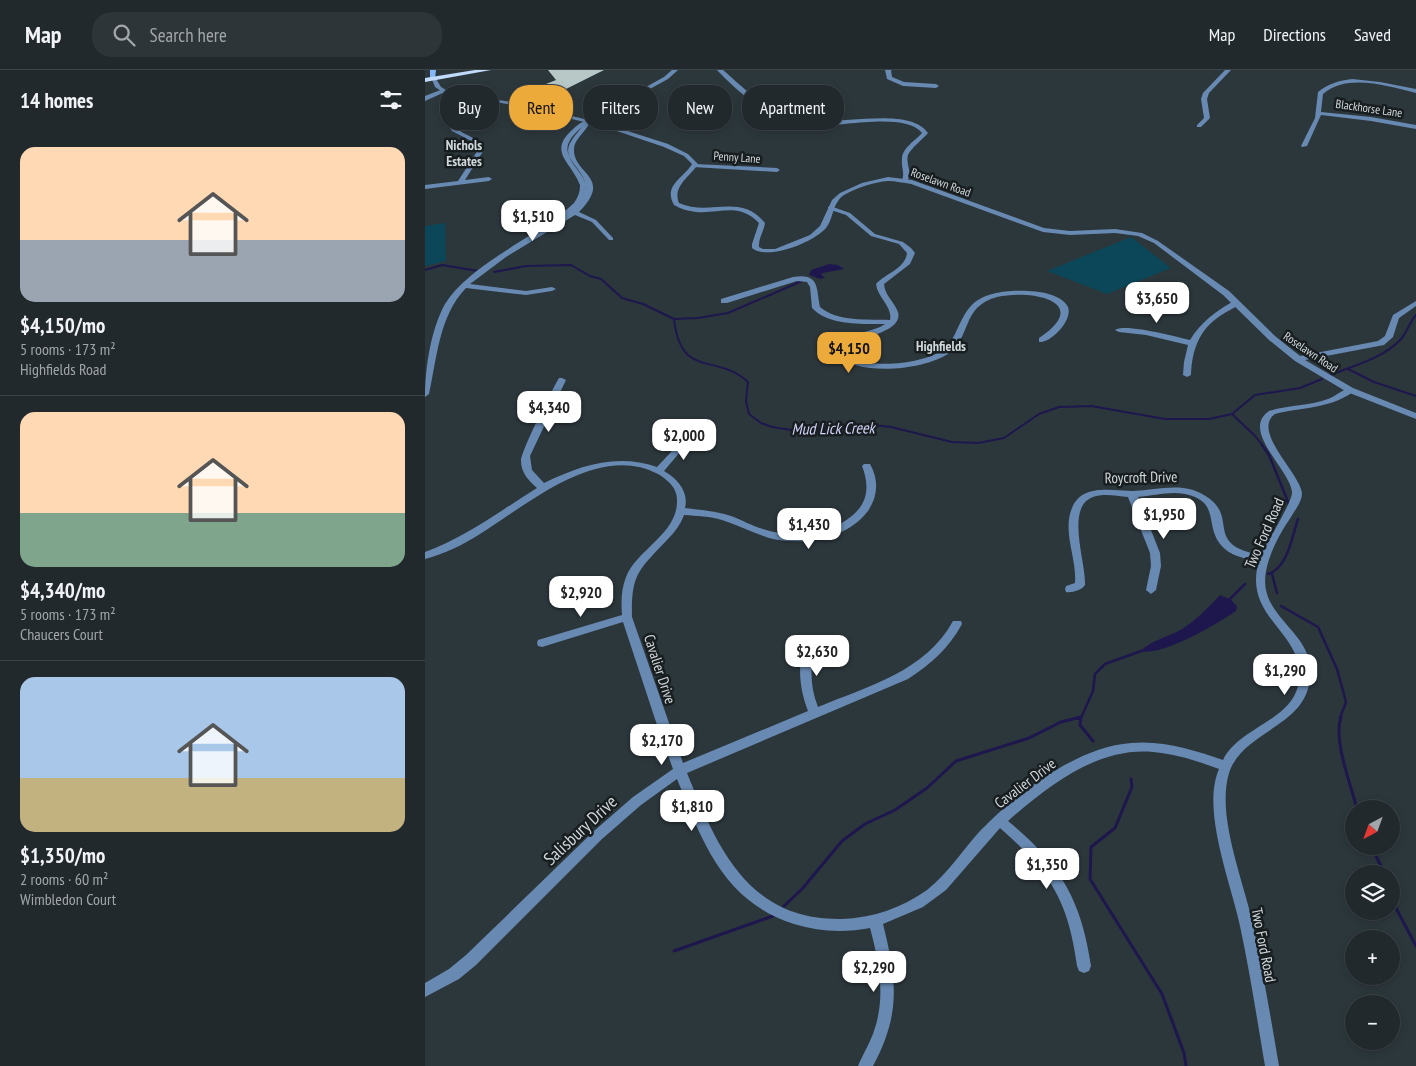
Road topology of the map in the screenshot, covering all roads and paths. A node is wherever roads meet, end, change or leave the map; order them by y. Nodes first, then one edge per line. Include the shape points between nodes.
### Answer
1 (433, 70) edge
2 (488, 70) edge
3 (675, 70) edge
4 (720, 70) edge
5 (888, 70) edge
6 (1228, 70) edge
7 (429, 79) edge
8 (653, 85) edge
9 (936, 86) dead end
10 (440, 88) edge
11 (1416, 91) edge
12 (440, 92) edge
13 (425, 99) edge
14 (499, 101) edge
15 (1319, 113) junction
16 (583, 121) edge
17 (583, 124) edge
18 (1199, 126) dead end
19 (1416, 127) edge
20 (455, 130) edge
21 (615, 130) edge
22 (1304, 146) dead end
23 (695, 166) junction
24 (777, 170) dead end
25 (489, 179) dead end
26 (905, 180) junction
27 (460, 182) junction
28 (425, 187) edge
29 (830, 208) junction
30 (572, 211) junction
31 (611, 239) dead end
32 (464, 286) junction
33 (552, 290) dead end
34 (724, 302) dead end
35 (1237, 303) junction
36 (1416, 303) edge
37 (893, 322) junction
38 (1119, 330) dead end
39 (1042, 340) dead end
40 (1191, 343) junction
41 (1297, 359) junction
42 (1187, 375) dead end
43 (562, 380) dead end
44 (1350, 390) junction
45 (425, 394) edge
46 (1416, 416) edge
47 (681, 435) dead end
48 (867, 466) dead end
49 (659, 471) junction
50 (544, 488) junction
51 (1132, 494) junction
52 (681, 511) junction
53 (425, 556) edge
54 (1266, 559) junction
55 (1070, 589) dead end
56 (1151, 590) dead end
57 (627, 617) junction
58 (957, 624) dead end
59 (812, 641) dead end
60 (542, 643) dead end
61 (815, 714) junction
62 (1226, 766) junction
63 (679, 771) junction
64 (1000, 821) junction
65 (875, 921) junction
66 (1084, 966) dead end
67 (425, 990) edge
68 (865, 1066) edge
69 (1272, 1066) edge

1 - 7 main road
2 - 7 main road
3 - 8 street
4 - 26 street via 765,109 793,121 817,124 901,120 919,125 925,133 905,154
5 - 9 street via 889,78 899,83
6 - 18 street via 1206,93 1207,118
7 - 10 street
11 - 15 street via 1366,82 1333,84 1320,93
12 - 13 street
14 - 16 street
15 - 19 street, Blackhorse Lane
15 - 22 street
17 - 30 street via 564,147 565,158 583,187
20 - 27 street via 480,146 479,153
21 - 23 street via 665,144 690,156
23 - 24 street, Penny Lane
23 - 29 street, Roselawn Road via 675,187 673,197 676,204 692,209 736,207 749,211 761,224 755,244 759,250 776,251 813,236 823,228
25 - 27 street
26 - 29 street, Roselawn Road via 882,180 855,187 837,198
26 - 35 street, Roselawn Road via 1043,230 1071,233 1115,230 1145,235
27 - 28 street
29 - 37 street via 848,214 873,235 895,240 909,249 910,260 880,284 881,293 895,314
30 - 31 street via 594,220
30 - 32 street
32 - 33 street via 525,292
32 - 45 street via 445,314
34 - 37 street via 805,279 815,287 816,308 822,314
35 - 40 street via 1210,320
35 - 41 street, Roselawn Road
36 - 41 street via 1397,317 1389,337 1381,343
37 - 39 street via 883,330 847,342 842,348 843,358 853,364 875,367 938,356 953,344 974,306 1016,292 1043,295 1065,308 1062,319
38 - 40 street
40 - 42 street
41 - 44 street, Roselawn Road
43 - 50 street via 525,464 530,476
44 - 46 street, Roselawn Road
44 - 54 street, Two Ford Road via 1333,401 1276,411 1265,419 1267,438 1293,480 1297,493 1294,506 1283,521
47 - 49 street via 676,452
48 - 52 street via 872,491 864,510 841,528 817,536 782,537 723,517
49 - 50 street via 635,464 603,464 576,471
49 - 52 street via 679,489
50 - 53 street via 475,534
51 - 54 street, Roycroft Drive via 1180,490 1199,496 1216,511 1219,534 1224,542 1235,551
51 - 55 street, Roycroft Drive via 1095,493 1077,505 1075,548 1081,573 1080,585
51 - 56 street via 1155,552
52 - 57 street, Cavalier Drive via 671,529 631,574 625,594
54 - 62 street, Two Ford Road via 1260,575 1261,592 1267,606 1300,651 1305,668 1303,687 1292,708 1244,742
57 - 60 street
57 - 63 street, Cavalier Drive
58 - 61 street, Salisbury Drive via 944,645 918,668
59 - 61 street via 804,675
61 - 63 street, Salisbury Drive
62 - 64 street, Cavalier Drive via 1165,748 1138,746 1108,750 1053,779
62 - 69 street, Two Ford Road via 1222,781 1223,832 1246,924
63 - 65 street, Cavalier Drive via 721,861 757,901 809,922 845,925
63 - 67 street, Salisbury Drive via 598,835 471,960
64 - 65 street, Cavalier Drive via 941,886 911,906
64 - 66 street via 1040,857 1064,891 1078,928
65 - 68 street via 889,990 884,1022

